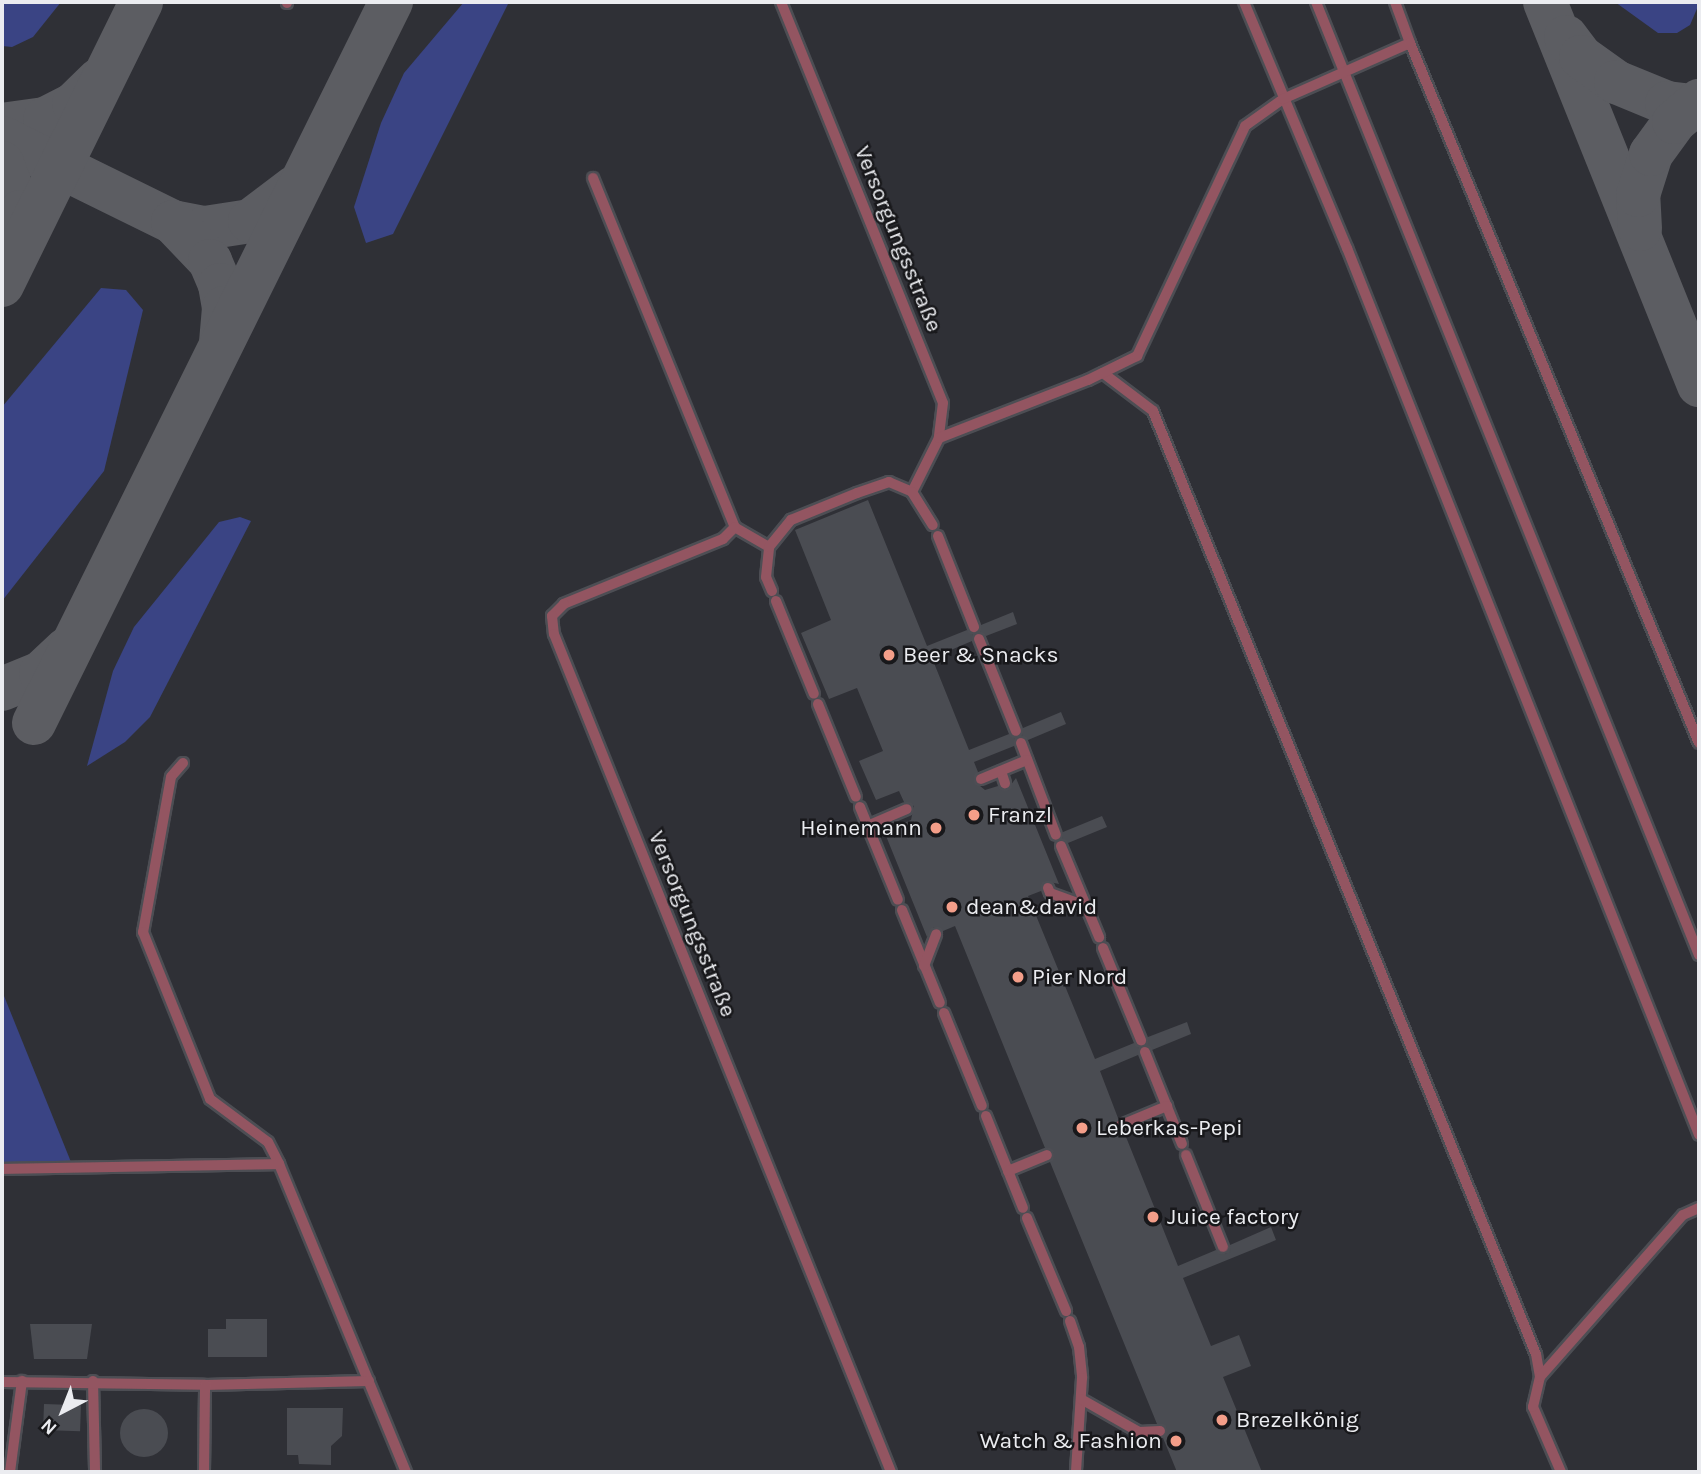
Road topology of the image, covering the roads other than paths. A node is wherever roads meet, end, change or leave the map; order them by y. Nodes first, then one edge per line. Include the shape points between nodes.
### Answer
1 (781, 2) edge
2 (1244, 2) edge
3 (1316, 2) edge
4 (1395, 2) edge
5 (1410, 43) junction
6 (1343, 71) junction
7 (1283, 99) junction
8 (593, 178) dead end
9 (1103, 373) junction
10 (939, 438) junction
11 (912, 492) junction
12 (933, 524) dead end
13 (735, 527) junction
14 (938, 536) dead end
15 (769, 547) junction
16 (974, 628) dead end
17 (979, 639) dead end
18 (1016, 731) dead end
19 (1021, 743) dead end
20 (1699, 743) edge
21 (1027, 760) junction
22 (183, 763) dead end
23 (1001, 771) junction
24 (981, 779) dead end
25 (1006, 783) dead end
26 (907, 809) dead end
27 (888, 817) junction
28 (867, 825) junction
29 (892, 828) dead end
30 (1056, 835) dead end
31 (1061, 846) dead end
32 (1048, 888) dead end
33 (1086, 906) junction
34 (936, 934) dead end
35 (1099, 937) dead end
36 (1103, 948) dead end
37 (1699, 955) edge
38 (924, 966) junction
39 (1140, 1040) dead end
40 (1145, 1052) dead end
41 (1167, 1106) junction
42 (1121, 1125) dead end
43 (1699, 1135) edge
44 (1182, 1144) dead end
45 (1048, 1155) dead end
46 (1186, 1155) dead end
47 (279, 1164) junction
48 (2, 1169) edge
49 (1008, 1171) junction
50 (1699, 1208) edge
51 (1223, 1247) dead end
52 (1540, 1377) junction
53 (22, 1381) junction
54 (93, 1381) junction
55 (369, 1381) junction
56 (2, 1382) edge
57 (205, 1385) junction
58 (1081, 1399) junction
59 (1160, 1431) dead end
60 (10, 1472) edge
61 (95, 1472) edge
62 (204, 1472) edge
63 (406, 1472) edge
64 (891, 1472) edge
65 (1076, 1472) edge
66 (1560, 1472) edge

1 - 10 lane, Versorgungsstraße via 943,403
2 - 7 lane
3 - 6 lane
4 - 5 lane
5 - 6 lane
5 - 20 lane
6 - 7 lane
6 - 37 lane
7 - 9 lane via 1245,126 1225,161 1152,333 1137,356
7 - 43 lane
8 - 13 lane
9 - 10 lane
9 - 52 lane via 1153,411 1535,1354
10 - 11 lane, Versorgungsstraße
11 - 12 lane
11 - 15 lane via 889,482 857,493 791,520
13 - 15 lane
13 - 64 lane, Versorgungsstraße via 723,539 564,604 552,616 554,634
14 - 16 lane
15 - 28 lane via 766,577
17 - 18 lane
19 - 21 lane
21 - 23 lane
21 - 30 lane
22 - 47 lane via 171,777 143,932 210,1099 268,1142
23 - 24 lane
23 - 25 lane
26 - 27 lane
27 - 28 lane
27 - 29 lane
28 - 38 lane
31 - 33 lane
32 - 33 lane via 1050,893
33 - 35 lane
34 - 38 lane
36 - 39 lane
38 - 49 lane
40 - 41 lane
41 - 42 lane
41 - 44 lane
45 - 49 lane
46 - 51 lane
47 - 48 lane
47 - 55 lane
49 - 58 lane via 1079,1347
50 - 52 lane via 1683,1215
52 - 66 lane via 1533,1407
53 - 54 lane
53 - 56 lane
53 - 60 lane
54 - 57 lane
54 - 61 lane
55 - 57 lane
55 - 63 lane
57 - 62 lane
58 - 59 lane via 1139,1432
58 - 65 lane

